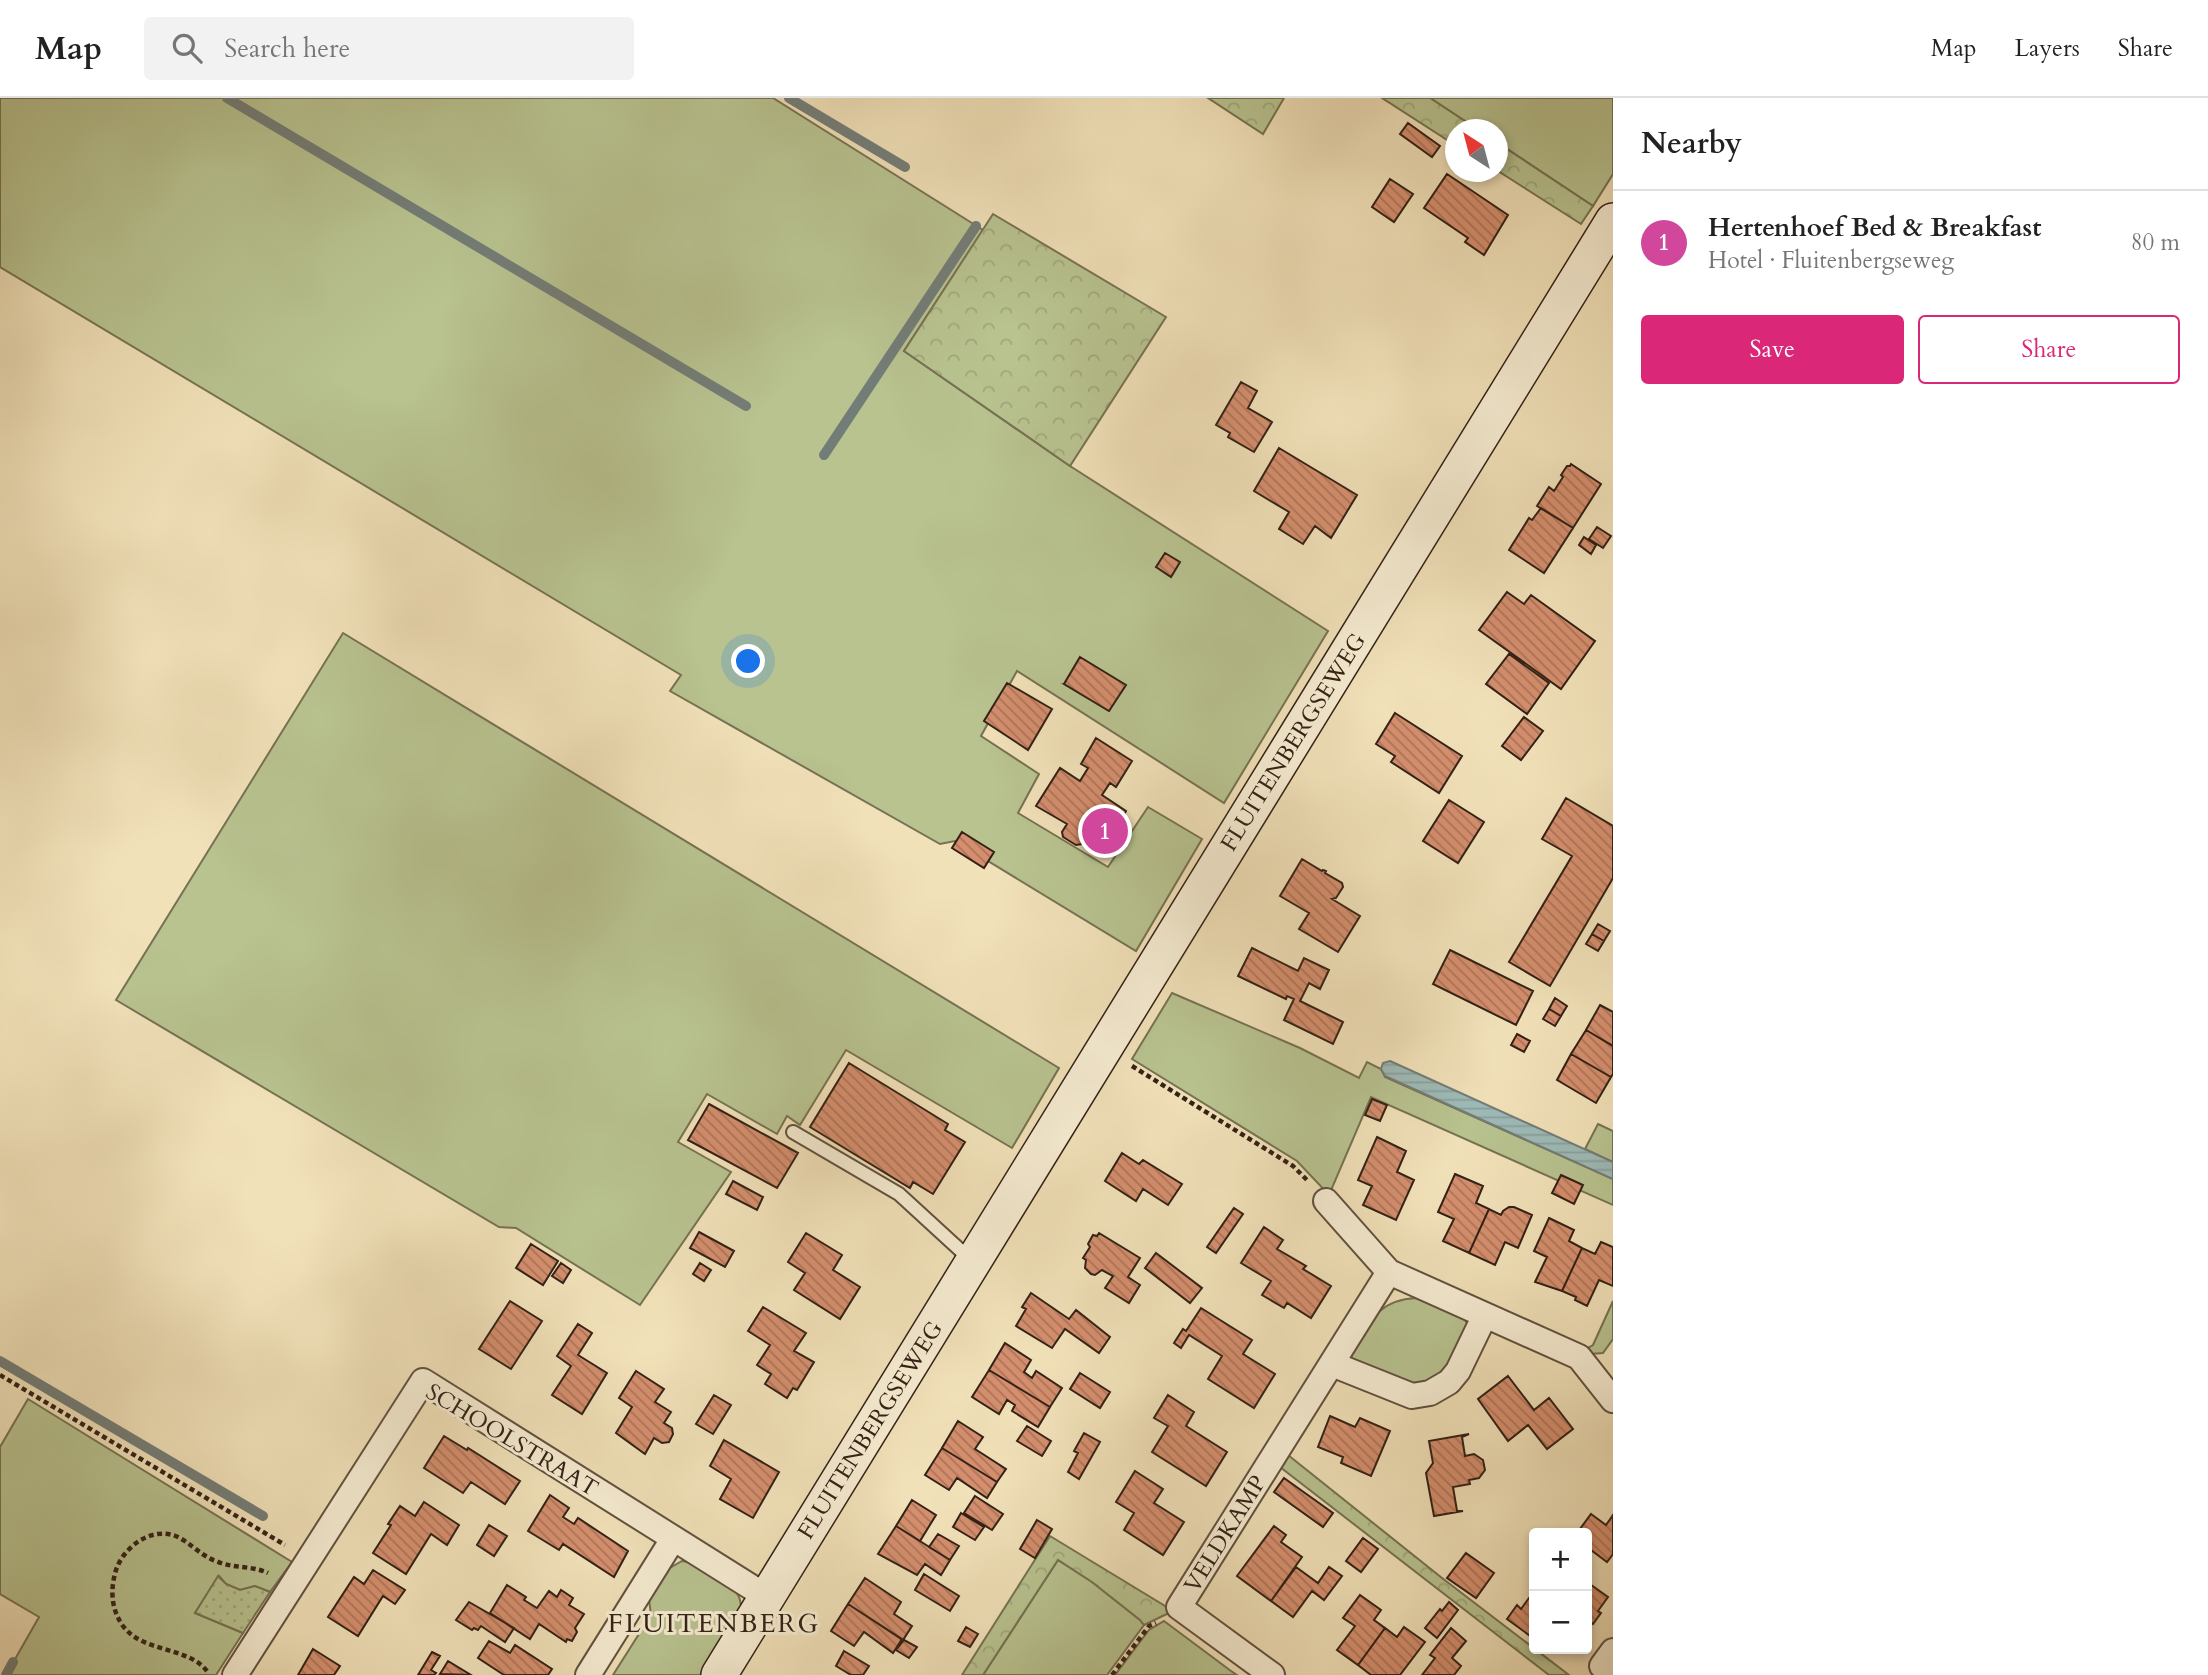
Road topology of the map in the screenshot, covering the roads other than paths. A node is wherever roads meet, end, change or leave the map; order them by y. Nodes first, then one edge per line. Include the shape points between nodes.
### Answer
1 (1613, 221) edge
2 (793, 1132) dead end
3 (1326, 1201) road end
4 (974, 1262) junction
5 (1389, 1272) junction
6 (1485, 1315) junction
7 (1332, 1364) junction
8 (1613, 1400) edge
9 (673, 1539) junction
10 (767, 1597) junction
11 (1613, 1651) edge
12 (1613, 1674) edge
13 (235, 1675) edge
14 (588, 1675) edge
15 (719, 1675) edge
16 (1272, 1675) edge

1 - 4 street, FLUITENBERGSEWEG
2 - 4 lane via 898,1194
3 - 5 street
4 - 10 street, FLUITENBERGSEWEG
5 - 6 street
5 - 7 street, VELDKAMP
6 - 7 street via 1458,1371 1430,1394 1412,1396
6 - 8 street via 1578,1357
7 - 16 street, VELDKAMP via 1179,1606
9 - 10 street
9 - 13 street, SCHOOLSTRAAT via 423,1381
9 - 14 street
10 - 15 street, FLUITENBERGSEWEG
11 - 12 street via 1602,1666

